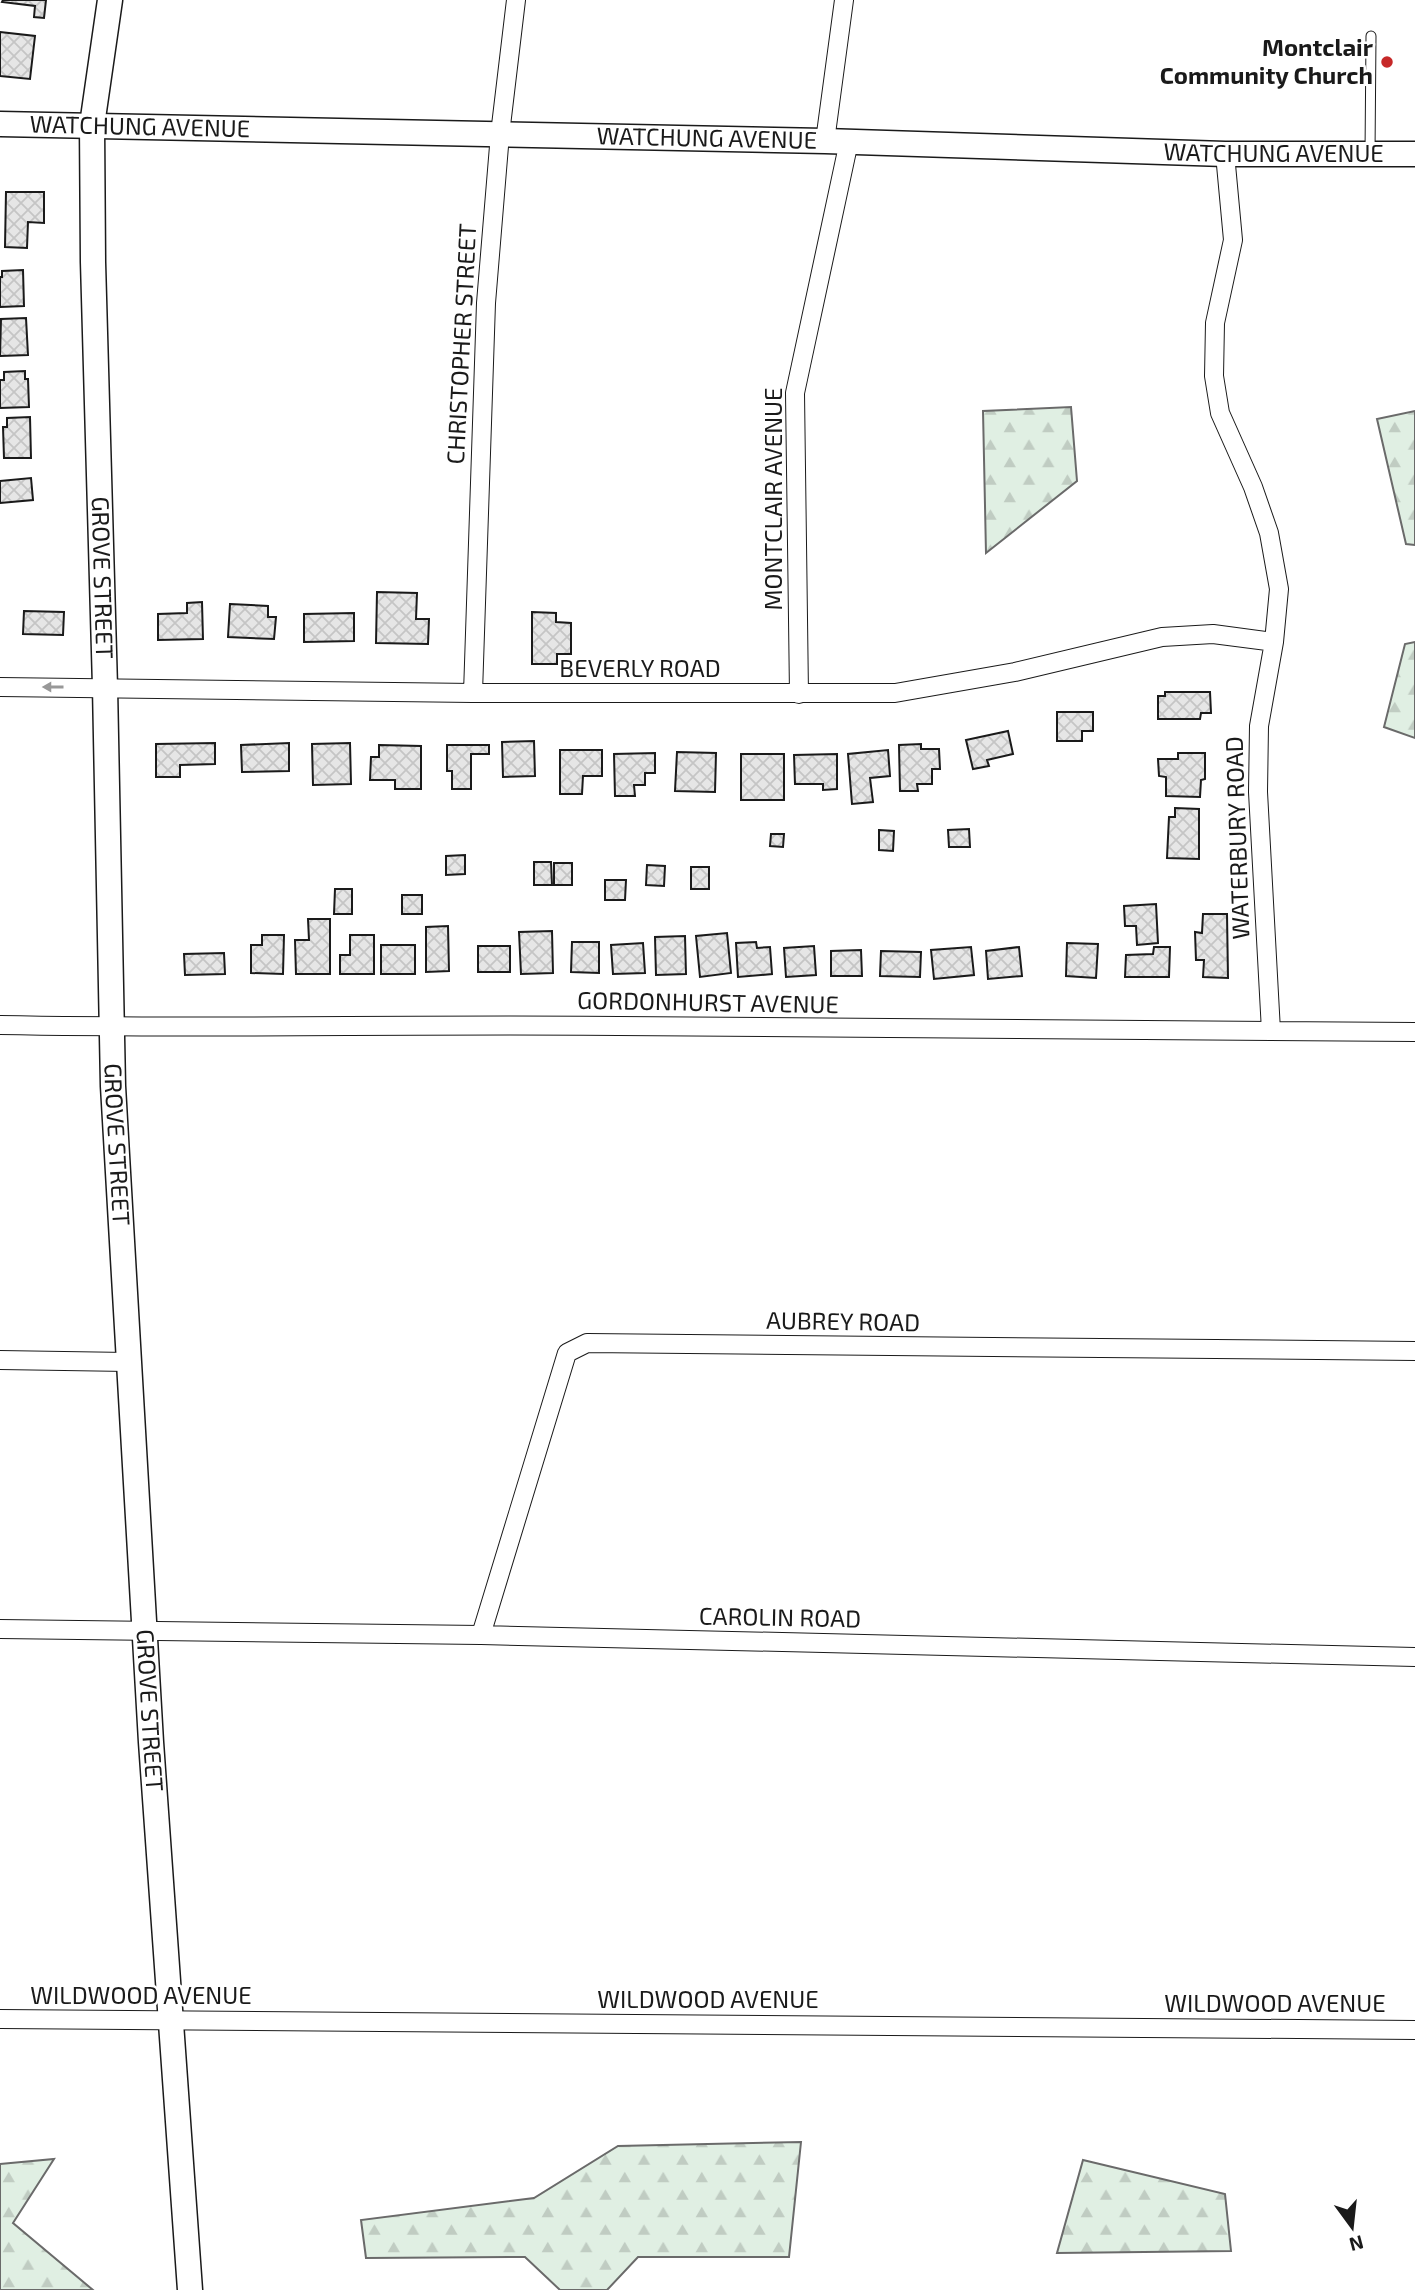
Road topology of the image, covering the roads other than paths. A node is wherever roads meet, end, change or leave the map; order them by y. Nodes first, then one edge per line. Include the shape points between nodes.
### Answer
1 (110, 0) edge
2 (516, 0) edge
3 (844, 0) edge
4 (1371, 36) dead end
5 (0, 124) edge
6 (92, 125) junction
7 (500, 134) junction
8 (825, 141) junction
9 (851, 142) junction
10 (1226, 154) junction
11 (1415, 154) edge
12 (1370, 155) junction
13 (1274, 642) junction
14 (0, 687) edge
15 (105, 687) junction
16 (473, 693) junction
17 (799, 694) junction
18 (0, 1025) edge
19 (111, 1027) junction
20 (1271, 1031) junction
21 (1415, 1032) edge
22 (1415, 1351) edge
23 (0, 1360) edge
24 (128, 1362) junction
25 (0, 1629) edge
26 (144, 1629) junction
27 (481, 1635) junction
28 (1415, 1657) edge
29 (0, 2019) edge
30 (170, 2020) junction
31 (1415, 2030) edge
32 (190, 2290) edge

1 - 6 main road, GROVE STREET
2 - 7 street, CHRISTOPHER STREET
3 - 8 street
4 - 12 lane
5 - 6 main road, WATCHUNG AVENUE
6 - 7 main road, WATCHUNG AVENUE
6 - 15 main road, GROVE STREET
7 - 8 main road, WATCHUNG AVENUE
7 - 16 street, CHRISTOPHER STREET via 485,303
8 - 9 main road, WATCHUNG AVENUE
9 - 10 main road, WATCHUNG AVENUE
9 - 17 street, MONTCLAIR AVENUE via 795,393
10 - 12 main road, WATCHUNG AVENUE
10 - 13 street, WATERBURY ROAD via 1233,240 1215,323 1214,376 1220,412 1269,533 1279,589
11 - 12 main road, WATCHUNG AVENUE
13 - 17 street, BEVERLY ROAD via 1213,634 1162,637 1015,672 895,693
13 - 20 street, WATERBURY ROAD via 1259,726 1258,792
15 -> 14 street, BEVERLY ROAD
15 - 16 street, BEVERLY ROAD
15 - 19 main road, GROVE STREET
16 - 17 street, BEVERLY ROAD
18 - 19 street, GORDONHURST AVENUE
19 - 20 street, GORDONHURST AVENUE
19 - 24 main road, GROVE STREET
20 - 21 street, GORDONHURST AVENUE
22 - 27 street, AUBREY ROAD via 587,1343 567,1353
23 - 24 street
24 - 26 main road, GROVE STREET
25 - 26 street, CAROLIN ROAD
26 - 27 street, CAROLIN ROAD
26 - 30 main road, GROVE STREET
27 - 28 street, CAROLIN ROAD
29 - 30 street, WILDWOOD AVENUE
30 - 31 street, WILDWOOD AVENUE
30 - 32 main road, GROVE STREET

